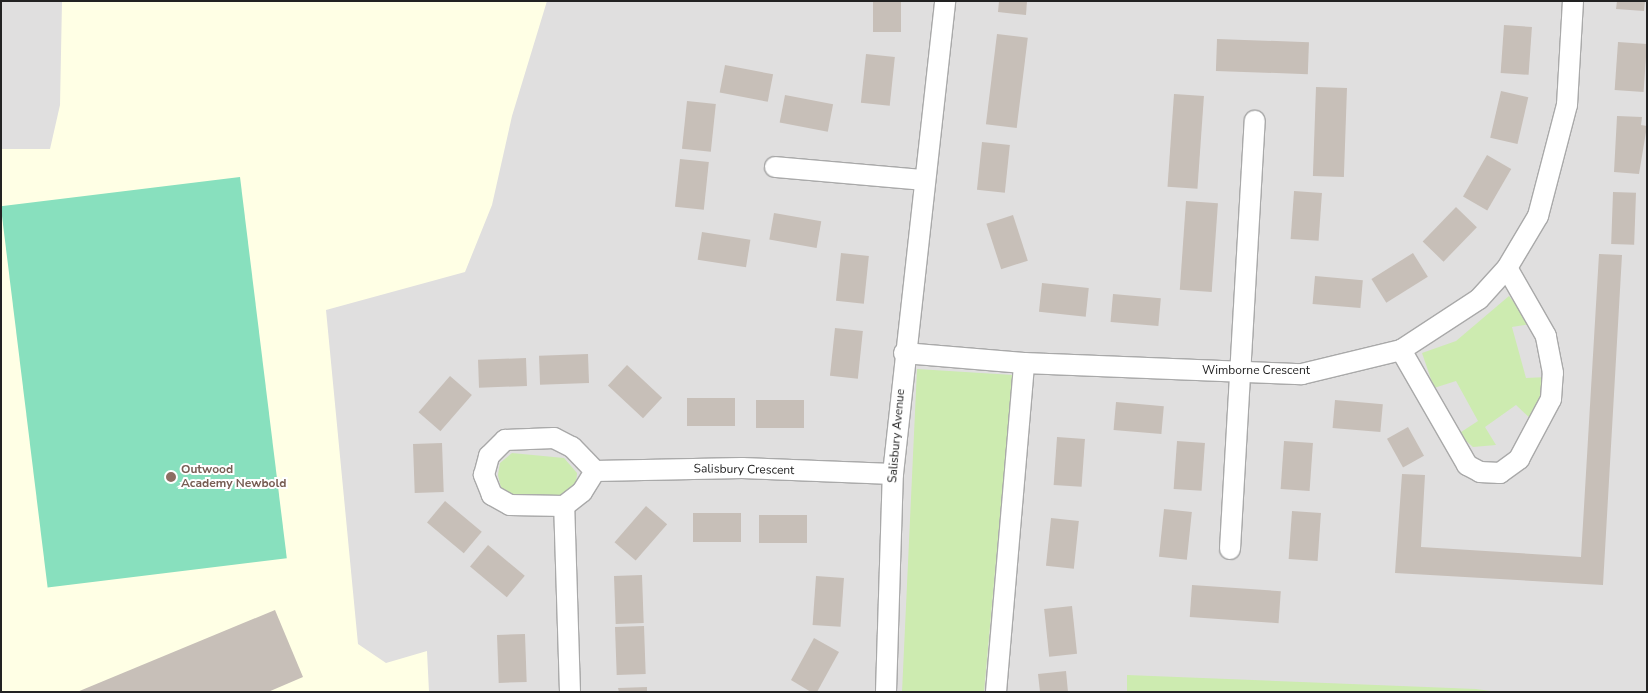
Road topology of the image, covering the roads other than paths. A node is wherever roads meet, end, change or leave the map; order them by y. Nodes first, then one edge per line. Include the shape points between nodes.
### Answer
1 (945, 1) edge
2 (1573, 1) edge
3 (1255, 121) dead end
4 (775, 167) dead end
5 (923, 180) junction
6 (1507, 268) junction
7 (1401, 350) junction
8 (904, 353) junction
9 (1024, 363) junction
10 (1243, 373) junction
11 (595, 471) junction
12 (893, 474) junction
13 (564, 506) junction
14 (1230, 549) dead end
15 (570, 692) edge
16 (886, 692) edge
17 (996, 692) edge

1 - 5 street, Salisbury Avenue
2 - 6 street, Wimborne Crescent via 1567,105 1555,162 1538,216
3 - 10 street
4 - 5 street
5 - 8 street, Salisbury Avenue
6 - 7 street, Wimborne Crescent via 1479,299
6 - 7 street via 1546,336 1554,372 1552,399 1519,459 1500,473 1480,472 1467,465
7 - 10 street, Wimborne Crescent via 1302,374
8 - 9 street, Wimborne Crescent
8 - 12 street, Salisbury Avenue
9 - 10 street, Wimborne Crescent
9 - 17 street
10 - 14 street
11 - 12 street, Salisbury Crescent via 742,468
11 - 13 street via 582,492
11 - 13 street via 572,447 554,438 505,440 488,456 484,475 492,495 510,505
12 - 16 street, Salisbury Avenue
13 - 15 street

